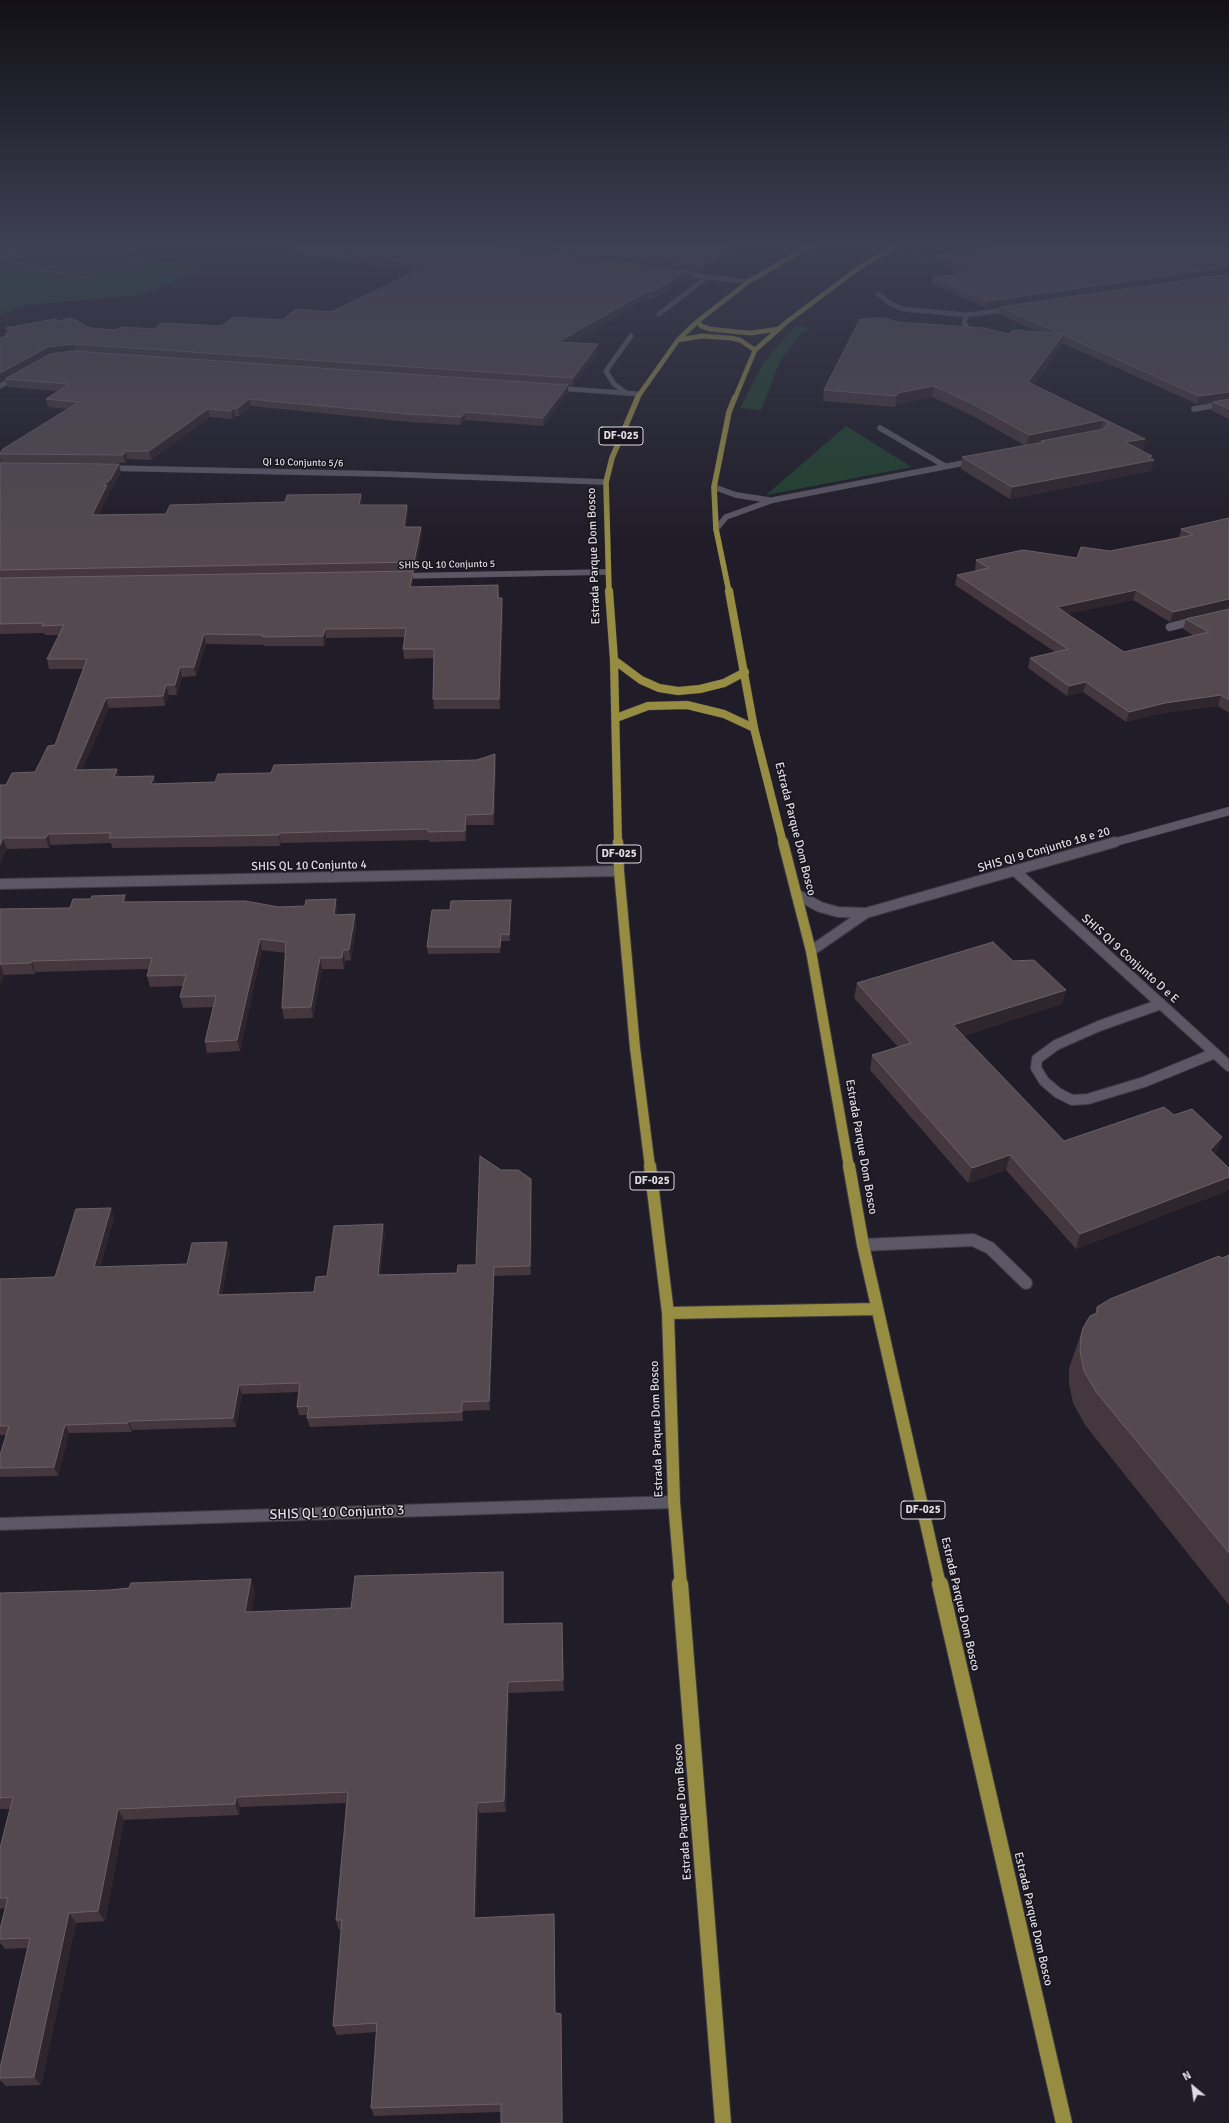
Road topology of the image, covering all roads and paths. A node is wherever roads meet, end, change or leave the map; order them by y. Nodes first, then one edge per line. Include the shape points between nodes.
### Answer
1 (625, 345) edge
2 (674, 345) edge
3 (748, 345) edge
4 (761, 345) edge
5 (755, 350) junction
6 (25, 372) edge
7 (0, 386) edge
8 (546, 387) edge
9 (626, 393) junction
10 (639, 394) junction
11 (1229, 403) edge
12 (1194, 409) edge
13 (880, 428) dead end
14 (984, 459) edge
15 (945, 466) junction
16 (102, 468) edge
17 (606, 482) junction
18 (714, 487) junction
19 (774, 500) junction
20 (716, 529) junction
21 (607, 572) junction
22 (392, 576) edge
23 (1207, 618) edge
24 (1170, 627) edge
25 (614, 660) junction
26 (746, 672) junction
27 (616, 718) junction
28 (754, 728) junction
29 (1229, 811) edge
30 (1014, 870) junction
31 (619, 871) junction
32 (0, 884) edge
33 (796, 894) junction
34 (866, 913) junction
35 (811, 951) junction
36 (1161, 1004) junction
37 (1215, 1053) junction
38 (1229, 1066) edge
39 (863, 1245) junction
40 (1026, 1283) dead end
41 (877, 1309) junction
42 (668, 1313) junction
43 (674, 1502) junction
44 (0, 1524) edge
45 (723, 2123) edge
46 (1064, 2123) edge

1 - 9 street via 606,371 614,384
2 - 10 main road, Estrada Parque Dom Bosco / DF-025
3 - 5 main road
4 - 5 main road, Estrada Parque Dom Bosco / DF-025
5 - 18 main road, Estrada Parque Dom Bosco / DF-025 via 729,412
6 - 7 street
8 - 9 street
9 - 10 street
10 - 17 main road, Estrada Parque Dom Bosco / DF-025 via 612,458
11 - 12 street
13 - 15 street
14 - 15 street
15 - 19 street
16 - 17 street, QI 10 Conjunto 5/6
17 - 21 main road, Estrada Parque Dom Bosco / DF-025
18 - 19 street via 736,495
18 - 20 main road, Estrada Parque Dom Bosco / DF-025
19 - 20 street via 726,517
20 - 26 main road, Estrada Parque Dom Bosco / DF-025
21 - 22 street, SHIS QL 10 Conjunto 5
21 - 25 main road, Estrada Parque Dom Bosco / DF-025
23 - 24 street
25 - 26 main road via 641,680 659,688 678,691 724,683
25 - 27 main road, Estrada Parque Dom Bosco / DF-025
26 - 28 main road, Estrada Parque Dom Bosco / DF-025
27 - 28 main road via 648,706 687,705 724,714
27 - 31 main road, Estrada Parque Dom Bosco / DF-025
28 - 33 main road, Estrada Parque Dom Bosco / DF-025
29 - 30 street, SHIS QI 9 Conjunto 18 e 20
30 - 34 street, SHIS QI 9 Conjunto 18 e 20
30 - 36 street, SHIS QI 9 Conjunto D e E
31 - 32 street, SHIS QL 10 Conjunto 4
31 - 42 main road, Estrada Parque Dom Bosco / DF-025 via 635,1048
33 - 34 street, SHIS QI 9 Conjunto 18 e 20 via 820,907 838,912
33 - 35 main road, Estrada Parque Dom Bosco / DF-025
34 - 35 street, SHIS QI 9 Conjunto 18 e 20
35 - 39 main road, Estrada Parque Dom Bosco / DF-025
36 - 37 street, SHIS QI 9 Conjunto D e E
36 - 37 street via 1099,1026 1056,1045 1037,1059 1036,1068 1044,1081 1058,1093 1072,1100 1088,1099 1144,1082
37 - 38 street, SHIS QI 9 Conjunto D e E
39 - 40 street via 973,1240 990,1248
39 - 41 main road, Estrada Parque Dom Bosco / DF-025
41 - 42 main road
41 - 46 main road, Estrada Parque Dom Bosco / DF-025
42 - 43 main road, Estrada Parque Dom Bosco / DF-025
43 - 44 street, SHIS QL 10 Conjunto 3
43 - 45 main road, Estrada Parque Dom Bosco / DF-025

